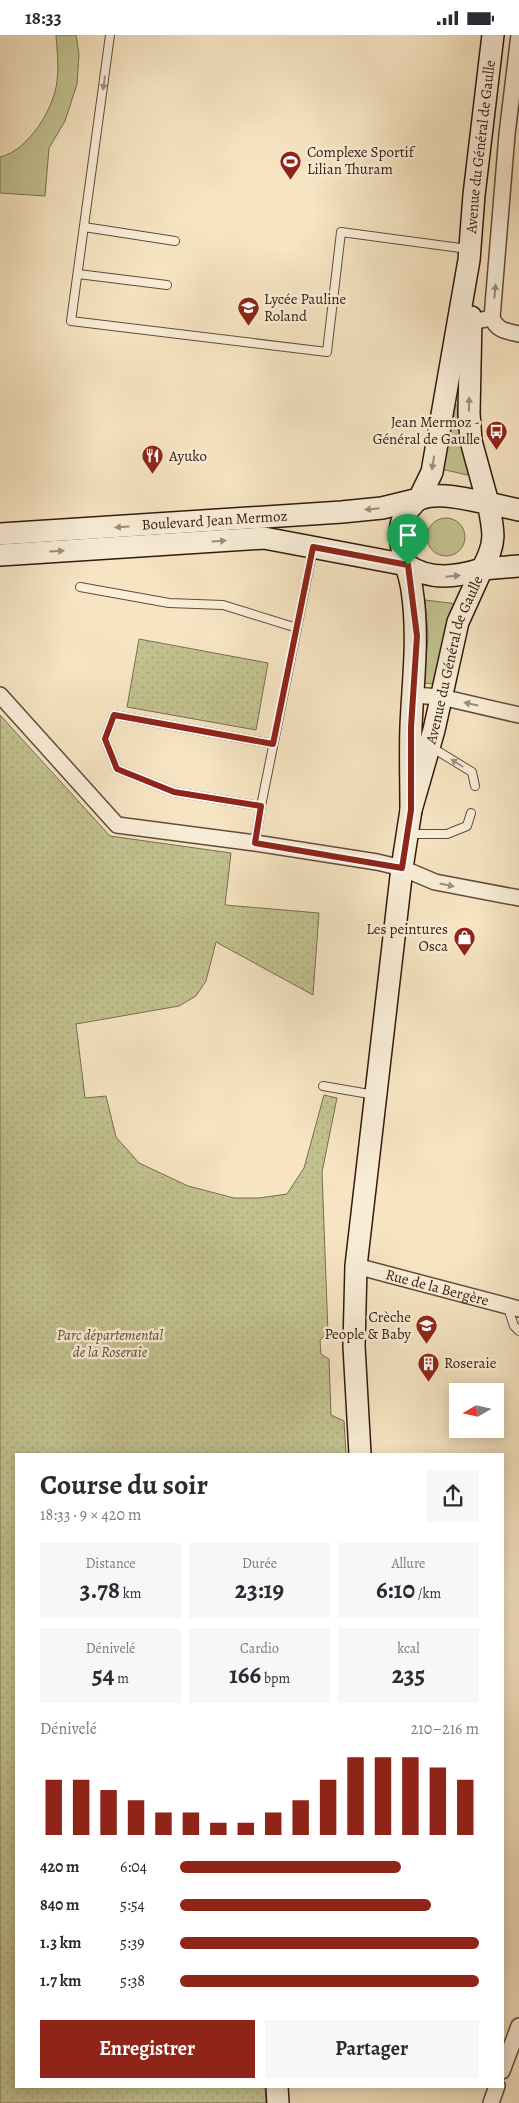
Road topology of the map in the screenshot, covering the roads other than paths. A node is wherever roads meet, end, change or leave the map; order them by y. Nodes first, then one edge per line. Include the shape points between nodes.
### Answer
1 (110, 35) edge
2 (493, 35) edge
3 (519, 35) edge
4 (513, 136) edge
5 (84, 227) junction
6 (174, 241) dead end
7 (469, 254) junction
8 (78, 274) junction
9 (167, 285) dead end
10 (492, 319) junction
11 (471, 322) junction
12 (519, 334) edge
13 (419, 499) junction
14 (488, 503) junction
15 (519, 510) edge
16 (313, 547) junction
17 (4, 548) edge
18 (408, 565) junction
19 (519, 566) edge
20 (482, 569) junction
21 (80, 587) dead end
22 (297, 628) junction
23 (0, 695) edge
24 (413, 695) junction
25 (441, 697) junction
26 (519, 715) edge
27 (273, 744) junction
28 (429, 746) junction
29 (475, 786) dead end
30 (261, 806) junction
31 (411, 810) junction
32 (471, 813) dead end
33 (408, 834) junction
34 (255, 843) junction
35 (402, 868) junction
36 (519, 898) edge
37 (323, 1086) dead end
38 (375, 1095) junction
39 (356, 1266) junction
40 (513, 1307) edge
41 (519, 1331) edge
42 (360, 1453) edge
43 (519, 2026) edge
44 (504, 2066) edge
45 (277, 2088) edge
46 (496, 2088) edge
47 (278, 2103) edge
48 (491, 2103) edge

1 -> 5 lane
2 - 7 main road, Avenue du Général de Gaulle
3 - 4 street, Avenue du Général de Gaulle
10 -> 4 street, Avenue du Général de Gaulle
5 - 6 lane
5 - 8 lane
7 - 8 lane via 341,232 327,352 72,321
7 - 11 main road, Avenue du Général de Gaulle
7 -> 13 main road, Avenue du Général de Gaulle via 432,472
8 - 9 lane
10 - 11 street
10 - 12 street via 501,330
14 -> 11 main road, Avenue du Général de Gaulle via 473,449 468,413
13 - 14 main road, Boulevard Jean Mermoz via 438,496
13 -> 17 main road, Boulevard Jean Mermoz via 382,508
13 - 18 main road via 407,511 402,522 400,535
14 - 15 main road, Boulevard Jean Mermoz
14 - 20 main road via 494,537 492,553
17 -> 16 main road, Boulevard Jean Mermoz via 264,538
16 - 18 main road, Boulevard Jean Mermoz
16 - 22 lane
18 -> 20 main road, Boulevard Jean Mermoz via 417,572 446,577
18 - 24 main road, Avenue du Général de Gaulle via 417,636
19 - 20 main road, Boulevard Jean Mermoz
20 - 25 main road, Avenue du Général de Gaulle via 458,622
21 - 22 lane via 169,603 223,605
22 - 27 lane
23 - 34 street via 117,825
24 - 25 street
24 - 31 main road, Avenue du Général de Gaulle
26 -> 25 street
25 - 28 main road, Avenue du Général de Gaulle
27 - 30 lane
27 - 30 lane via 114,715 105,739 117,769 174,792
29 -> 28 lane via 472,772
28 - 31 main road, Avenue du Général de Gaulle
30 - 34 lane
31 - 33 main road, Avenue du Général de Gaulle
32 - 33 lane via 467,826 447,834
33 - 35 main road, Avenue du Général de Gaulle
34 - 35 street
35 -> 36 street via 435,882
35 - 38 main road, Avenue du Général de Gaulle
37 - 38 lane
38 - 39 main road, Avenue du Général de Gaulle
39 - 40 street, Rue de la Bergère
39 - 42 main road, Avenue du Général de Gaulle via 354,1346
40 - 41 lane via 514,1326
43 - 44 street
45 - 47 main road
46 - 48 street

